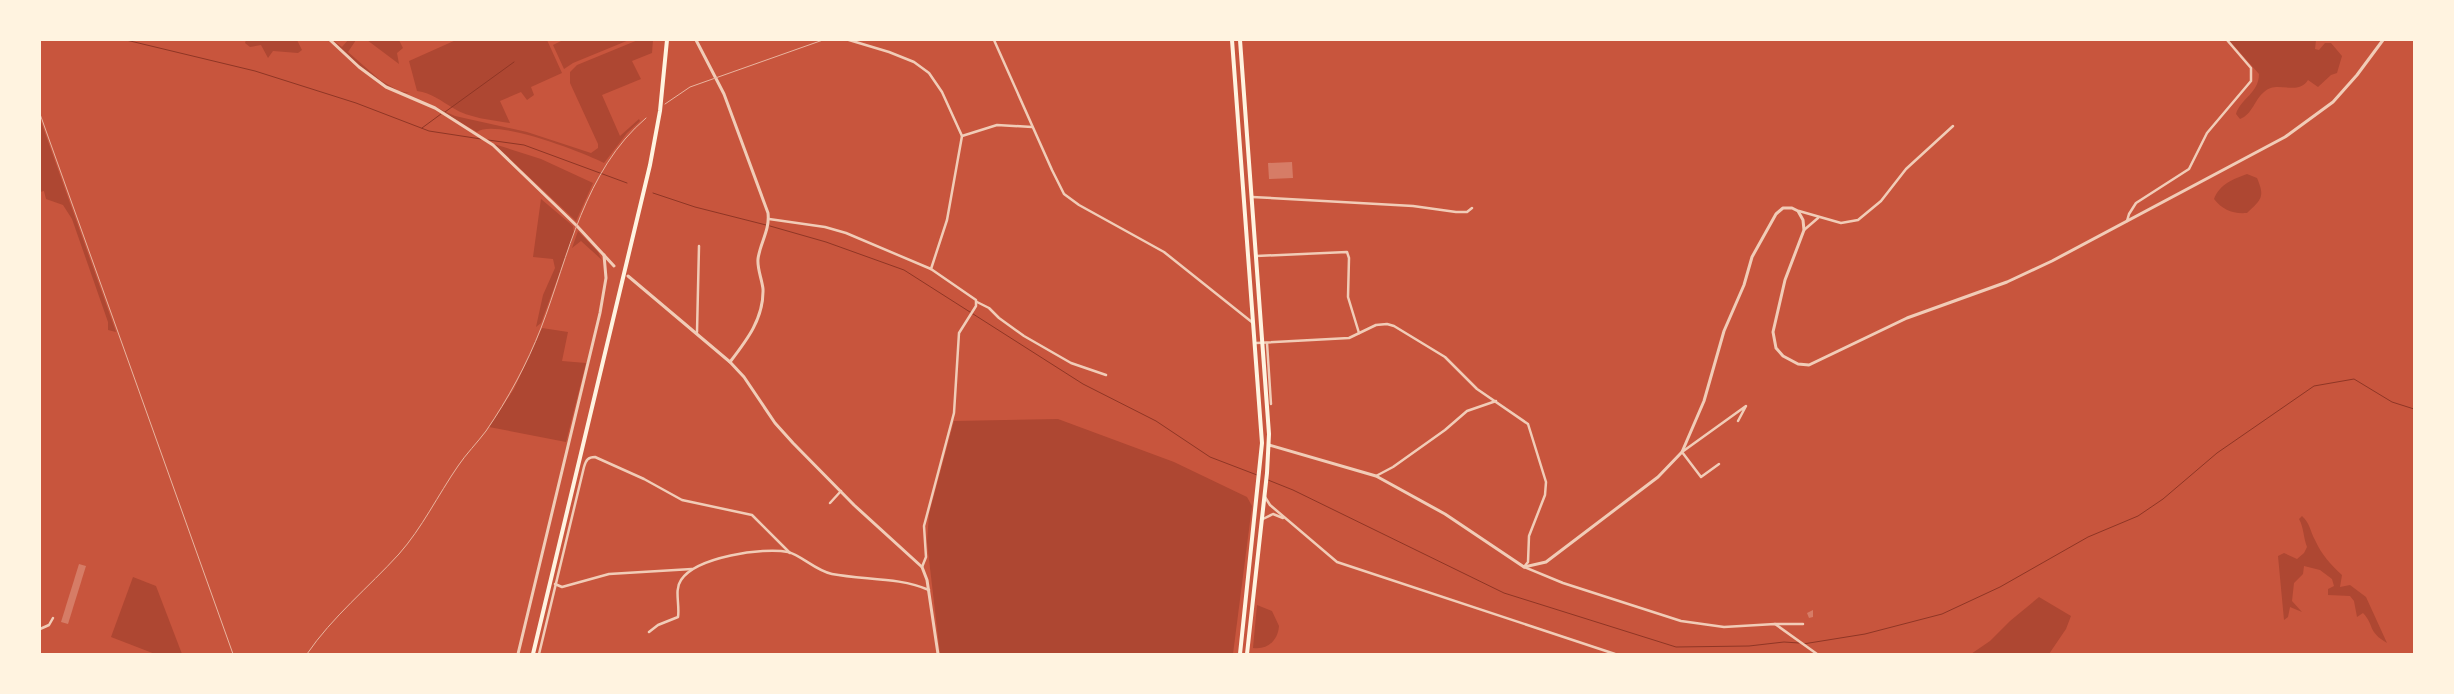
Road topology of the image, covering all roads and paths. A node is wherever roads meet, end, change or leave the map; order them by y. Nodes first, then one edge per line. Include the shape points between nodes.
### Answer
1 (330, 40) edge
2 (667, 40) edge
3 (696, 40) edge
4 (850, 40) edge
5 (994, 40) edge
6 (1232, 40) edge
7 (1240, 40) edge
8 (2227, 40) edge
9 (2383, 40) edge
10 (1953, 126) dead end
11 (1032, 127) junction
12 (962, 136) junction
13 (1252, 196) junction
14 (1472, 208) dead end
15 (1798, 211) junction
16 (1818, 218) junction
17 (769, 221) junction
18 (2127, 222) junction
19 (1804, 230) junction
20 (699, 246) dead end
21 (604, 255) junction
22 (1256, 256) junction
23 (614, 266) dead end
24 (931, 269) junction
25 (628, 276) dead end
26 (976, 304) junction
27 (1254, 324) junction
28 (697, 332) junction
29 (1359, 333) junction
30 (1256, 343) junction
31 (1264, 343) junction
32 (730, 362) junction
33 (1106, 375) dead end
34 (1496, 401) junction
35 (1269, 404) junction
36 (1260, 405) junction
37 (1738, 421) dead end
38 (1268, 445) junction
39 (1682, 452) junction
40 (1719, 464) dead end
41 (1376, 476) junction
42 (841, 491) junction
43 (1264, 493) junction
44 (830, 503) dead end
45 (1261, 520) junction
46 (1286, 520) junction
47 (790, 553) junction
48 (922, 566) junction
49 (1524, 567) junction
50 (693, 569) junction
51 (556, 584) junction
52 (929, 590) junction
53 (53, 618) dead end
54 (1775, 624) junction
55 (1803, 624) dead end
56 (40, 629) edge
57 (649, 632) dead end
58 (518, 654) edge
59 (533, 654) edge
60 (539, 654) edge
61 (938, 654) edge
62 (1240, 654) edge
63 (1247, 654) edge
64 (1616, 654) edge
65 (1817, 654) edge

1 - 21 street via 374,80 435,108 492,145
2 - 59 main road via 657,133
3 - 17 street via 724,94 765,200
4 - 12 street via 914,62 929,73 942,92
5 - 11 street
6 - 27 main road
7 - 13 main road
8 - 18 street via 2251,68 2252,81 2207,133 2189,169 2136,203
9 - 18 street via 2344,90 2310,120 2285,137
10 - 16 street via 1906,169 1873,210 1858,220 1841,223
11 - 12 street via 997,125
11 - 27 street via 1060,188 1070,198 1160,249
12 - 24 street via 947,220
13 - 14 street via 1412,206 1456,212 1467,212
13 - 22 main road
15 - 16 street
15 - 19 street
15 - 39 street via 1787,208 1779,211 1752,257 1724,331 1704,401
16 - 19 street
17 - 24 street via 836,230
17 - 32 street via 758,263 763,288 759,318
18 - 19 street via 2014,278 1908,318 1809,364 1798,364 1776,348 1773,332 1785,280
20 - 28 street
21 - 23 street
21 - 58 street via 606,278 600,313
22 - 29 street via 1346,251 1349,258 1348,299
22 - 31 main road
24 - 26 street via 961,288
25 - 28 street
26 - 33 street via 989,308 1024,336 1071,362
26 - 48 street via 959,333 954,413 924,526 926,557
27 - 30 main road
28 - 32 street
29 - 31 street via 1348,338
29 - 34 street via 1378,325 1394,326 1445,358
30 - 31 street
30 - 36 main road
31 - 35 main road
32 - 42 street via 775,423
34 - 41 street via 1467,411 1445,430
34 - 49 street via 1528,424 1546,482 1545,495 1529,536 1528,562
35 - 36 street
35 - 38 main road
36 - 62 main road via 1261,458
37 - 39 street via 1746,406
38 - 41 street
38 - 43 main road
39 - 40 street via 1701,477
39 - 49 street via 1658,477 1546,562
41 - 49 street via 1445,514
42 - 44 street
42 - 48 street
43 - 45 main road
43 - 46 street via 1268,503
45 - 46 street via 1273,514
45 - 63 main road
46 - 64 street via 1337,562
47 - 50 street via 737,554
47 - 51 street via 752,514 682,500 635,474 590,457 584,467
47 - 52 street via 828,574 909,583
48 - 52 street
49 - 54 street via 1681,621 1724,627
50 - 51 street via 609,574 569,585
50 - 57 street via 678,585 678,617
51 - 60 street
52 - 61 street
53 - 56 street via 49,625
54 - 55 street
54 - 65 street

